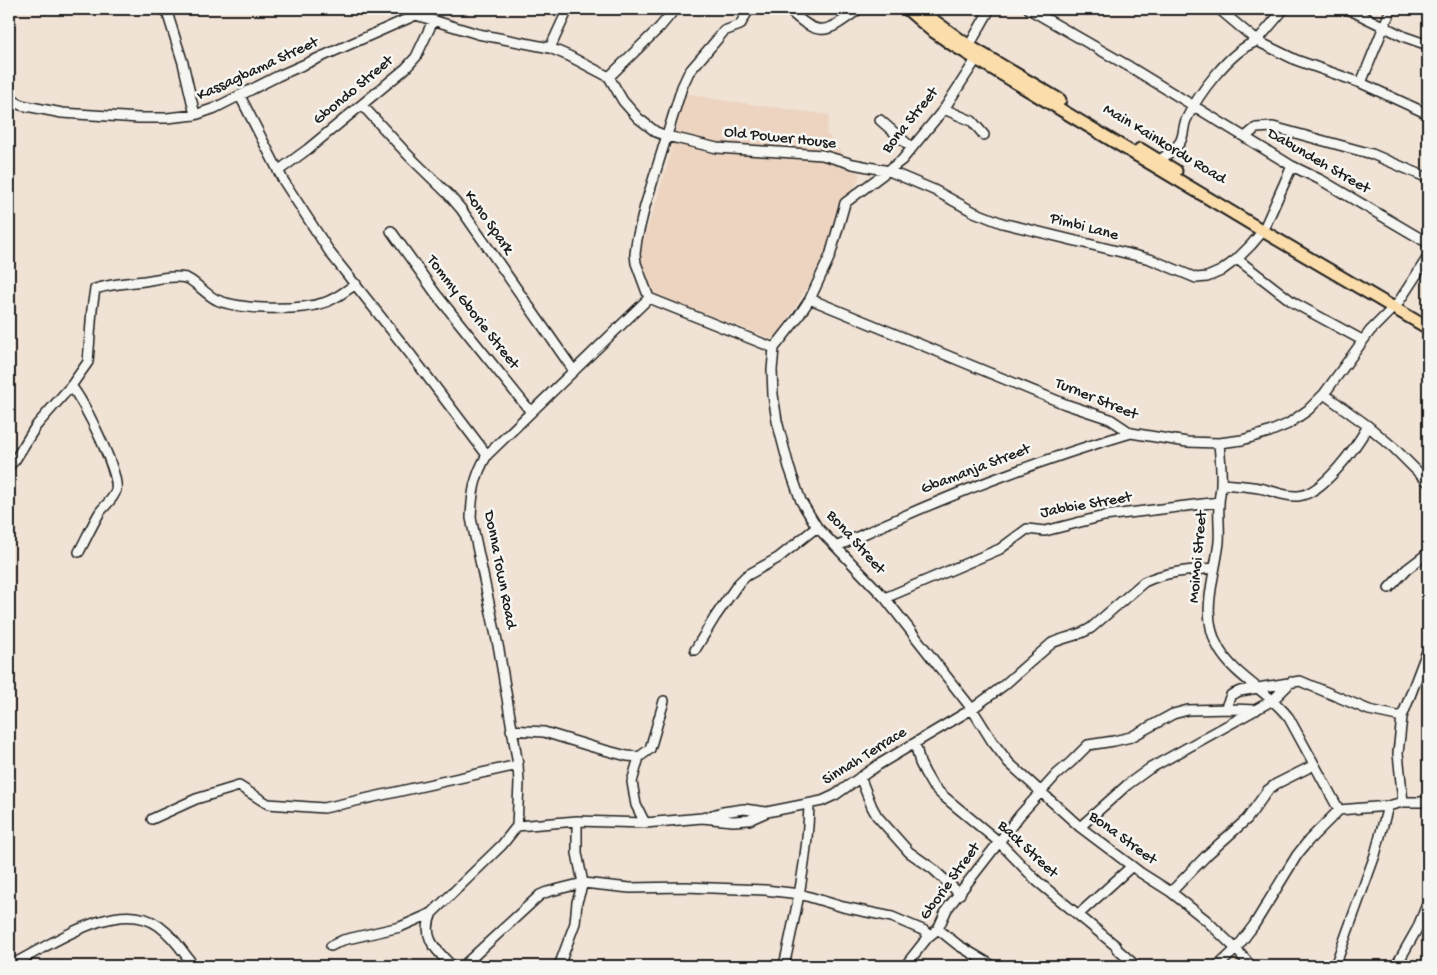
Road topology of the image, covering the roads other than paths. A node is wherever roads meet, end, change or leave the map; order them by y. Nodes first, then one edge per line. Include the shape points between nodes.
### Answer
1 (166, 9) edge
2 (568, 9) edge
3 (675, 9) edge
4 (749, 9) edge
5 (788, 9) edge
6 (859, 9) edge
7 (907, 9) edge
8 (918, 9) edge
9 (990, 9) edge
10 (1029, 9) edge
11 (1219, 9) edge
12 (1284, 9) edge
13 (1348, 9) edge
14 (1391, 9) edge
15 (419, 12) edge
16 (433, 21) junction
17 (1384, 27) junction
18 (1257, 41) junction
19 (1428, 45) edge
20 (969, 46) junction
21 (550, 48) junction
22 (979, 56) junction
23 (609, 77) junction
24 (1361, 84) junction
25 (240, 96) junction
26 (9, 98) edge
27 (362, 105) junction
28 (1194, 106) junction
29 (944, 109) junction
30 (1428, 114) edge
31 (195, 116) junction
32 (880, 120) dead end
33 (984, 135) dead end
34 (667, 136) junction
35 (1112, 136) junction
36 (1245, 137) junction
37 (912, 148) junction
38 (1160, 165) junction
39 (1292, 166) junction
40 (889, 170) junction
41 (278, 171) junction
42 (1428, 178) edge
43 (1264, 228) junction
44 (391, 231) dead end
45 (1428, 243) edge
46 (1428, 257) edge
47 (1237, 259) junction
48 (356, 284) junction
49 (649, 298) junction
50 (810, 300) junction
51 (1396, 305) junction
52 (1428, 322) edge
53 (1428, 328) edge
54 (1362, 340) junction
55 (774, 348) junction
56 (574, 371) junction
57 (71, 386) junction
58 (1324, 394) junction
59 (531, 412) junction
60 (1368, 426) junction
61 (1131, 433) junction
62 (1219, 443) junction
63 (487, 455) junction
64 (9, 466) edge
65 (1428, 482) edge
66 (1221, 484) junction
67 (1219, 502) junction
68 (818, 527) junction
69 (836, 547) junction
70 (79, 552) dead end
71 (1428, 553) edge
72 (1214, 568) junction
73 (1389, 588) dead end
74 (884, 598) junction
75 (695, 650) dead end
76 (1428, 650) edge
77 (1291, 682) junction
78 (1257, 688) junction
79 (1273, 700) junction
80 (664, 701) dead end
81 (972, 709) junction
82 (1224, 709) junction
83 (1256, 710) junction
84 (1402, 718) junction
85 (511, 730) junction
86 (915, 743) junction
87 (639, 757) junction
88 (518, 765) junction
89 (1314, 765) junction
90 (860, 777) junction
91 (1040, 792) junction
92 (1404, 802) junction
93 (1428, 802) edge
94 (809, 804) junction
95 (1388, 806) junction
96 (1339, 810) junction
97 (152, 819) dead end
98 (577, 822) junction
99 (645, 823) junction
100 (517, 826) junction
101 (1080, 827) junction
102 (999, 842) junction
103 (1132, 866) junction
104 (583, 883) junction
105 (1171, 892) junction
106 (800, 894) junction
107 (960, 894) junction
108 (1428, 902) edge
109 (432, 913) junction
110 (1079, 914) junction
111 (938, 929) junction
112 (928, 937) junction
113 (331, 946) dead end
114 (1236, 949) junction
115 (9, 966) edge
116 (194, 966) edge
117 (452, 966) edge
118 (463, 966) edge
119 (559, 966) edge
120 (784, 966) edge
121 (906, 966) edge
122 (993, 966) edge
123 (1136, 966) edge
124 (1218, 966) edge
125 (1251, 966) edge
126 (1335, 966) edge
127 (1396, 966) edge

1 - 31 street
2 - 21 street
3 - 23 street
4 - 34 street via 740,25 724,32 689,72
5 - 6 street via 808,26 823,30
7 - 22 main road via 930,29
8 - 20 main road, Main Kainkordu Road
9 - 20 street
10 - 28 street, Dabundeh Street
11 - 18 street
12 - 18 street
13 - 17 street
14 - 17 street
15 - 16 street
15 - 25 street, Kassagbama Street
16 - 21 street via 478,34
16 - 27 street, Gbondo Street via 412,63
17 - 19 street
17 - 24 street
18 - 24 street via 1296,60
18 - 28 street via 1239,52 1213,78
20 - 22 main road, Main Kainkordu Road
21 - 23 street
22 - 29 street, Bona Street
22 - 35 main road, Main Kainkordu Road
22 - 35 main road, Main Kainkordu Road via 995,70
23 - 34 street, Old Power House via 638,118
24 - 30 street
25 - 31 street, Kassagbama Street
25 - 41 street
26 - 31 street, Kassagbama Street via 21,104 62,113 139,118
27 - 41 street, Gbondo Street
27 - 56 street, Kono Spark via 450,195
28 - 36 street, Dabundeh Street
28 - 38 street via 1186,119 1180,143
29 - 33 street via 972,121
29 - 37 street, Bona Street
32 - 37 street
34 - 40 street, Old Power House via 718,148 822,156
34 - 49 street via 645,206 635,254
35 - 38 main road, Main Kainkordu Road
36 - 39 street, Dabundeh Street
36 - 42 street via 1256,128 1273,127 1372,154
37 - 40 street, Bona Street
38 - 43 main road, Main Kainkordu Road
39 - 43 street, Pimbi Lane
39 - 45 street, Dabundeh Street
40 - 47 street, Pimbi Lane via 1002,224 1150,259 1196,278 1220,271
40 - 50 street, Bona Street via 845,203 830,256
41 - 48 street via 332,254
43 - 47 street, Pimbi Lane
43 - 51 main road, Main Kainkordu Road
44 - 59 street, Tommy Gborie Street via 436,294
46 - 51 street, Turner Street
47 - 54 street via 1294,303
48 - 57 street via 324,303 298,307 256,307 222,302 207,295 187,278 178,277 95,289 88,362
48 - 63 street
49 - 55 street
49 - 56 street, Donna Town Road
50 - 55 street, Bona Street
50 - 61 street, Turner Street via 1065,404 1110,419
51 - 52 main road
51 - 53 main road, Main Kainkordu Road
51 - 54 street, Turner Street
54 - 58 street, Turner Street
55 - 68 street, Bona Street via 773,395 777,421 801,501
56 - 59 street, Donna Town Road
57 - 64 street via 36,426
57 - 70 street via 101,441 116,481 116,491
58 - 60 street
58 - 62 street, Turner Street via 1288,424 1242,440
59 - 63 street, Donna Town Road
60 - 65 street
60 - 66 street via 1345,460 1306,495
61 - 62 street, Turner Street via 1187,442
61 - 69 street, Gbamanja Street via 1051,457 977,485 899,516
62 - 66 street, MoiMoi Street
63 - 85 street, Donna Town Road via 478,471 471,518 497,642
66 - 67 street, MoiMoi Street
67 - 72 street, MoiMoi Street via 1219,540
67 - 74 street, Jabbie Street via 1109,515 1045,531 1026,529 1000,549
68 - 69 street, Bona Street
68 - 75 street via 778,558 746,576
69 - 74 street, Bona Street
71 - 73 street
72 - 78 street, MoiMoi Street via 1209,613 1216,641 1225,658
72 - 81 street, Sinnah Terrace via 1189,570 1144,582 1084,633 1052,643
74 - 81 street, Bona Street
76 - 84 street
77 - 78 street
77 - 79 street
77 - 84 street via 1308,683 1369,710
78 - 79 street, MoiMoi Street
78 - 82 street via 1231,695
79 - 83 street
79 - 89 street, MoiMoi Street via 1289,718
80 - 87 street via 650,749
81 - 86 street, Sinnah Terrace
81 - 91 street, Bona Street via 1009,763
82 - 83 street, Gborie Street
82 - 91 street, Gborie Street via 1188,710 1173,714 1131,737 1088,745
83 - 101 street via 1149,770
84 - 92 street via 1398,753
85 - 87 street via 544,732
85 - 88 street, Donna Town Road
86 - 90 street, Sinnah Terrace
86 - 102 street, Back Street via 920,763 932,784
87 - 99 street via 632,782 636,804
88 - 97 street via 324,808 268,804 239,786 196,799
88 - 100 street, Donna Town Road
89 - 96 street, MoiMoi Street
89 - 105 street via 1268,790 1247,819
90 - 94 street, Sinnah Terrace via 835,795
90 - 107 street via 877,816 908,852
91 - 101 street, Bona Street
91 - 102 street, Gborie Street
92 - 93 street
92 - 95 street
94 - 99 street, Sinnah Terrace via 767,812 744,809 702,818
94 - 106 street
95 - 96 street
95 - 126 street via 1375,855
96 - 114 street via 1297,855
98 - 99 street, Sinnah Terrace
98 - 100 street, Sinnah Terrace
98 - 104 street via 577,853
100 - 109 street via 502,845
101 - 103 street, Bona Street
102 - 107 street, Gborie Street
102 - 110 street, Back Street via 1037,881
103 - 105 street, Bona Street
103 - 110 street
104 - 106 street via 630,888 685,887
104 - 118 street via 540,895
104 - 119 street via 575,923
105 - 114 street, Bona Street
106 - 112 street via 910,923 926,931
106 - 120 street
107 - 111 street, Gborie Street via 947,909
108 - 127 street
109 - 113 street via 400,927 343,940
109 - 117 street via 427,933
110 - 123 street, Back Street
111 - 112 street, Gborie Street
111 - 122 street
112 - 121 street, Gborie Street
114 - 124 street
114 - 125 street, Bona Street
115 - 116 street via 79,930 112,918 131,916 157,924 176,941

